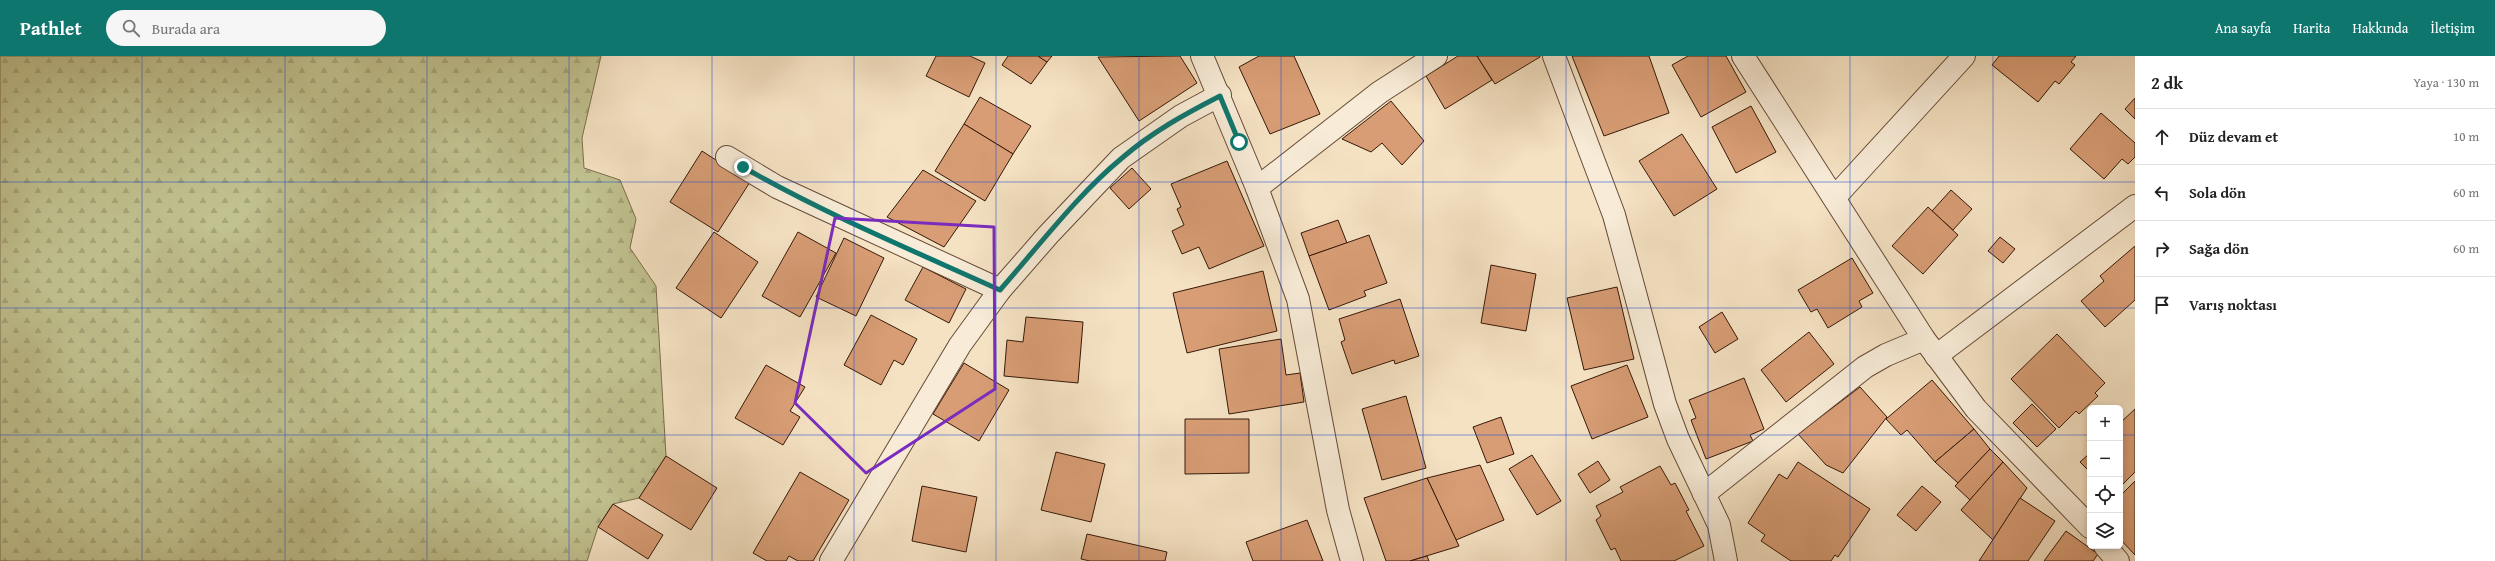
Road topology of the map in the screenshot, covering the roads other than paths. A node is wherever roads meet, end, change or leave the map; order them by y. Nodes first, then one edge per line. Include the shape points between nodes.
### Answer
1 (1202, 56) edge
2 (1436, 56) edge
3 (1554, 56) edge
4 (1743, 56) edge
5 (1964, 56) edge
6 (1220, 96) junction
7 (727, 157) dead end
8 (1257, 188) junction
9 (1835, 197) junction
10 (2135, 206) edge
11 (1000, 290) junction
12 (1930, 348) junction
13 (1704, 494) junction
14 (2087, 524) edge
15 (2108, 549) edge
16 (831, 561) edge
17 (1352, 561) edge
18 (1726, 561) edge
19 (2118, 561) edge

1 - 6 street
2 - 8 street via 1380,92
3 - 13 street via 1614,215 1665,404
4 - 9 street
5 - 9 street
6 - 8 street
6 - 11 street via 1181,116 1121,158 1048,234
7 - 11 street via 784,190
8 - 17 street via 1298,299 1338,510
9 - 12 street
10 - 12 street
11 - 16 street via 960,345
12 - 13 street via 1886,355 1865,368
12 - 14 street via 1976,409
13 - 18 street via 1720,525
15 - 19 street

